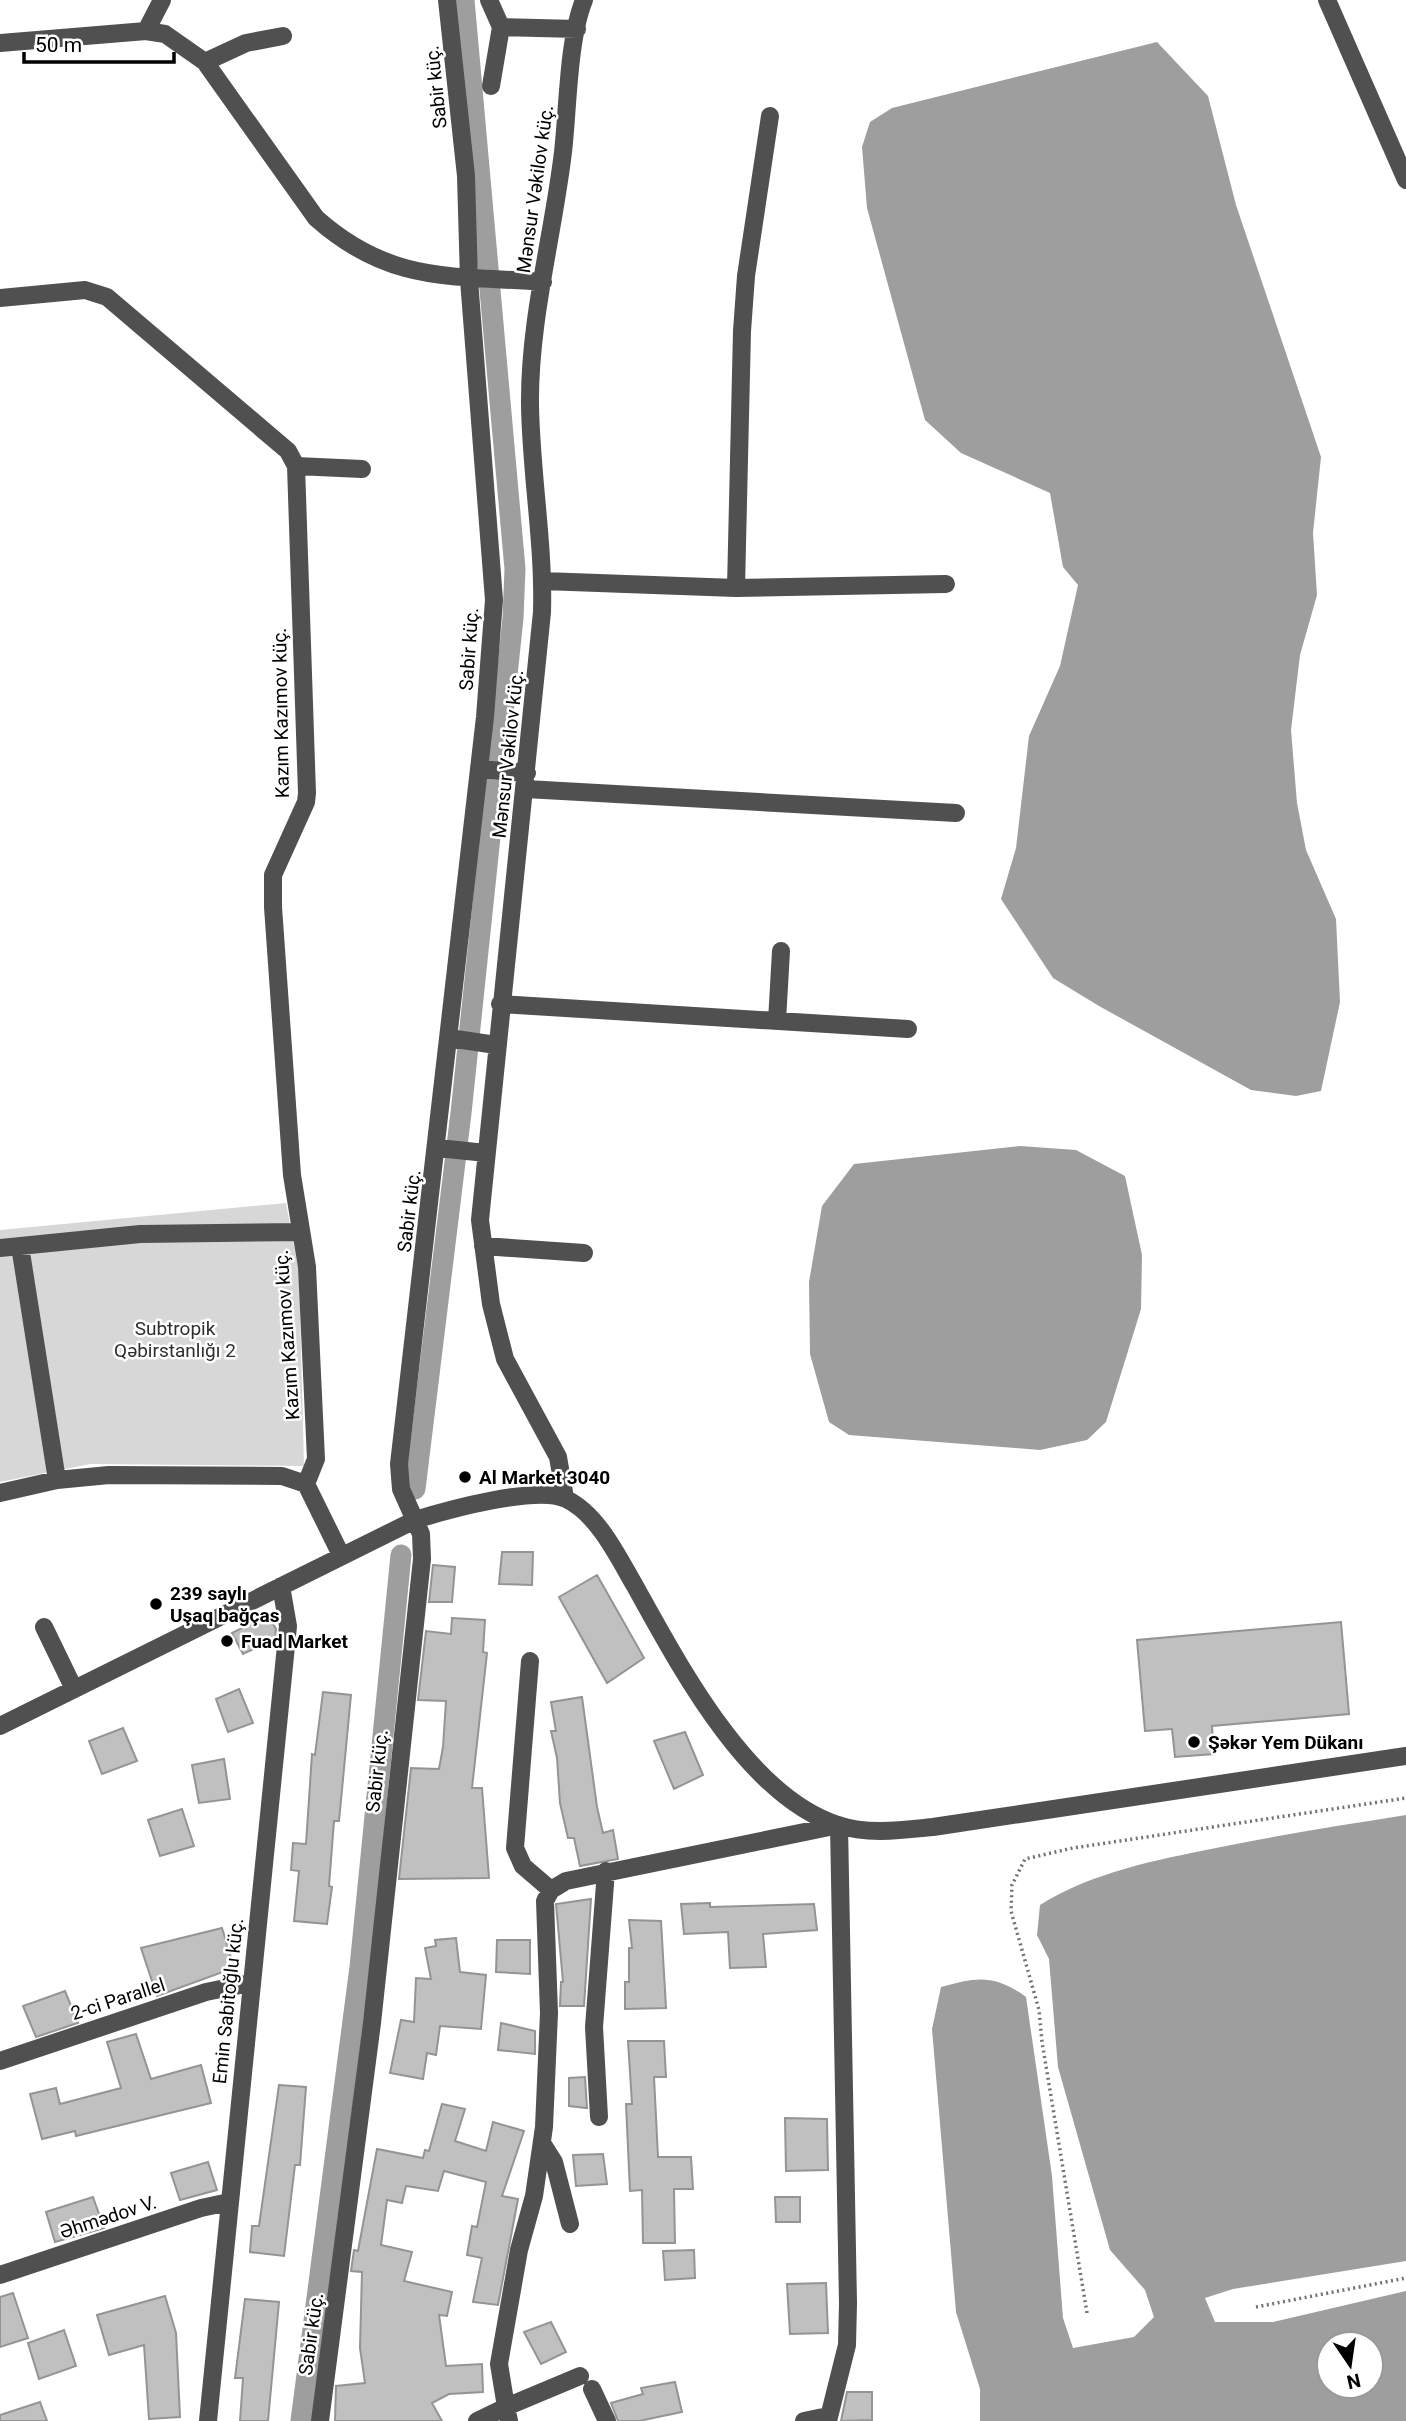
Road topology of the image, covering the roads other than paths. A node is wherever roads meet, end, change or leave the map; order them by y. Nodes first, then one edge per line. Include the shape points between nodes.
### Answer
1 (162, 0) edge
2 (447, 0) edge
3 (489, 0) edge
4 (584, 0) edge
5 (1327, 0) edge
6 (501, 27) junction
7 (577, 29) junction
8 (146, 31) junction
9 (283, 36) dead end
10 (0, 44) edge
11 (205, 62) junction
12 (491, 86) dead end
13 (770, 116) dead end
14 (1406, 180) edge
15 (469, 280) junction
16 (543, 282) junction
17 (0, 298) edge
18 (296, 466) junction
19 (362, 469) dead end
20 (543, 581) junction
21 (946, 584) dead end
22 (736, 588) junction
23 (479, 768) junction
24 (527, 781) junction
25 (956, 813) dead end
26 (781, 951) dead end
27 (500, 1004) junction
28 (777, 1021) junction
29 (908, 1029) dead end
30 (449, 1038) junction
31 (496, 1045) junction
32 (438, 1148) junction
33 (486, 1153) junction
34 (301, 1232) junction
35 (20, 1246) junction
36 (483, 1246) junction
37 (0, 1248) edge
38 (584, 1253) dead end
39 (57, 1480) junction
40 (306, 1484) junction
41 (0, 1493) edge
42 (565, 1499) junction
43 (415, 1520) junction
44 (341, 1555) junction
45 (281, 1586) junction
46 (44, 1627) dead end
47 (530, 1661) dead end
48 (74, 1689) junction
49 (0, 1726) edge
50 (1406, 1756) edge
51 (839, 1825) junction
52 (606, 1871) junction
53 (551, 1890) junction
54 (250, 1983) junction
55 (0, 2061) edge
56 (599, 2117) dead end
57 (542, 2143) junction
58 (229, 2202) junction
59 (570, 2224) dead end
60 (0, 2275) edge
61 (507, 2414) edge
62 (828, 2418) edge
63 (208, 2421) edge
64 (320, 2421) edge
65 (477, 2421) edge
66 (607, 2421) edge
67 (804, 2421) edge

1 - 8 street
2 - 15 street, Sabir küç. via 466,176
3 - 6 street
4 - 7 street, Mənsur Vəkilov küç.
5 - 14 street
6 - 7 street
6 - 12 street
7 - 16 street, Mənsur Vəkilov küç.
8 - 10 street
8 - 11 street via 164,34
9 - 11 street via 246,43
11 - 15 street via 316,218 338,237 397,265 432,276
13 - 22 street via 742,331
15 - 16 street
15 - 23 street, Sabir küç. via 494,600
16 - 20 street, Mənsur Vəkilov küç. via 530,404
17 - 18 street via 85,290 107,297 288,451
18 - 19 street
18 - 34 street, Kazım Kazımov küç. via 307,793 273,875 273,907 292,1175
20 - 22 street
20 - 24 street, Mənsur Vəkilov küç.
21 - 22 street
23 - 24 street
23 - 30 street, Sabir küç.
24 - 25 street
24 - 27 street, Mənsur Vəkilov küç.
26 - 28 street
27 - 28 street
27 - 31 street, Mənsur Vəkilov küç.
28 - 29 street
30 - 31 street
30 - 32 street, Sabir küç.
31 - 33 street, Mənsur Vəkilov küç.
32 - 33 street
32 - 43 street, Sabir küç. via 399,1464 401,1489
33 - 36 street, Mənsur Vəkilov küç. via 480,1220
34 - 35 street via 139,1234
34 - 40 street, Kazım Kazımov küç. via 307,1267 316,1459
35 - 37 street
35 - 39 street
36 - 38 street
36 - 42 street, Mənsur Vəkilov küç. via 505,1359 558,1457
39 - 40 street via 109,1475 282,1476
39 - 41 street
40 - 44 street
42 - 43 street via 514,1497
42 - 51 street via 599,1530 667,1643 741,1752 785,1797
43 - 44 street
43 - 64 street, Sabir küç. via 423,1544 422,1559 372,2024
44 - 45 street
45 - 48 street
45 - 54 street, Emin Sabitoğlu küç. via 288,1626
46 - 48 street
47 - 53 street via 514,1848 523,1866
48 - 49 street
50 - 51 street via 933,1827 889,1830
51 - 52 street
51 - 62 street via 848,2303 847,2346
52 - 53 street via 566,1881
52 - 56 street via 594,2027
53 - 57 street via 545,1901 548,2013
54 - 55 street, 2-ci Parallel via 206,1992
54 - 58 street, Emin Sabitoğlu küç.
57 - 59 street via 554,2162
57 - 61 street via 499,2364
58 - 60 street, Əhmədov V.
58 - 63 street, Emin Sabitoğlu küç.
61 - 65 street
61 - 66 street via 586,2383
62 - 67 street

